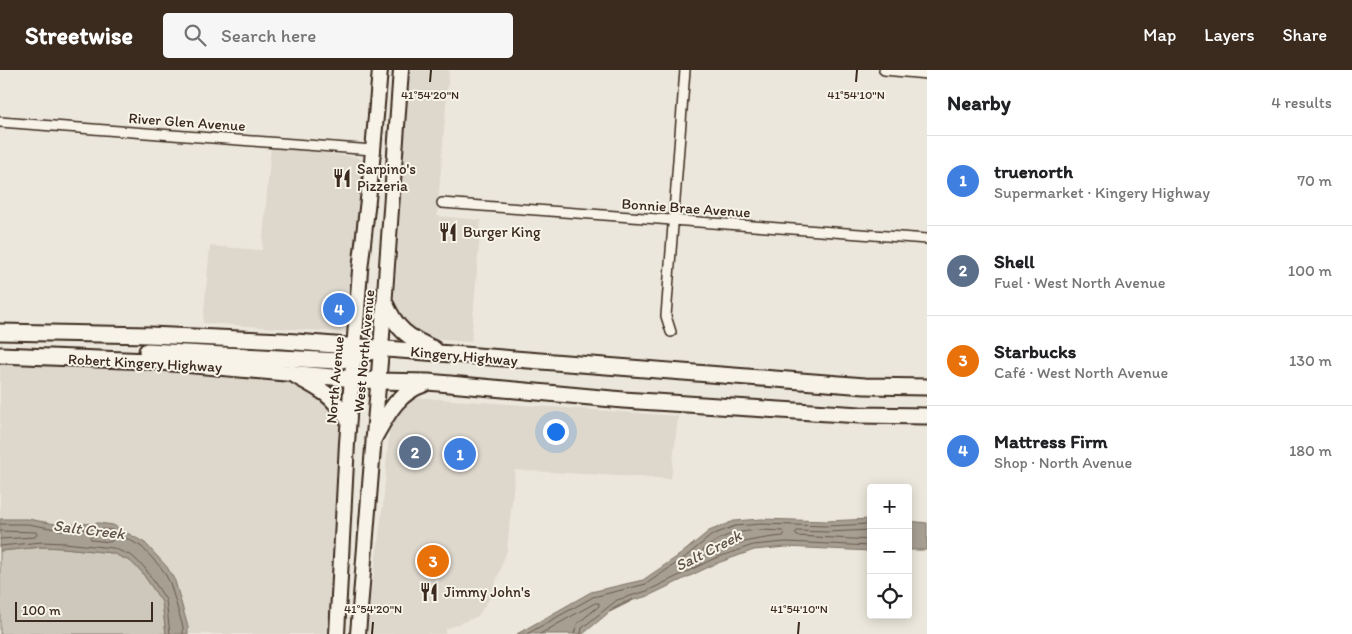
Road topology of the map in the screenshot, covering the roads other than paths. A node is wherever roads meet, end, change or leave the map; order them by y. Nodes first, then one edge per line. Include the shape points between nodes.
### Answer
1 (380, 70) edge
2 (401, 70) edge
3 (685, 70) edge
4 (884, 70) edge
5 (927, 74) edge
6 (0, 122) edge
7 (373, 150) junction
8 (442, 203) dead end
9 (673, 220) junction
10 (927, 239) edge
11 (385, 303) junction
12 (0, 332) edge
13 (671, 332) dead end
14 (381, 349) junction
15 (354, 352) junction
16 (447, 354) junction
17 (0, 355) edge
18 (87, 358) junction
19 (290, 372) junction
20 (352, 378) junction
21 (378, 381) junction
22 (428, 382) junction
23 (927, 387) edge
24 (927, 416) edge
25 (348, 419) junction
26 (374, 438) junction
27 (337, 634) edge
28 (358, 634) edge

1 - 7 main road, North Avenue
2 - 11 main road, West North Avenue
3 - 9 street
4 - 5 street
6 - 7 street, River Glen Avenue
7 - 15 main road, North Avenue
8 - 9 street, Bonnie Brae Avenue
9 - 10 street, Bonnie Brae Avenue
9 - 13 street via 666,316
11 - 14 main road, West North Avenue
11 - 16 highway via 406,335
12 - 15 highway, Kingery Highway via 283,341
14 - 15 highway, Kingery Highway
14 - 16 highway, Kingery Highway
14 - 21 main road, West North Avenue
15 - 18 highway via 338,361 118,350
15 - 20 main road, North Avenue
16 - 23 highway, Kingery Highway via 865,386
17 - 18 highway, Robert Kingery Highway
18 - 19 highway, Robert Kingery Highway
19 - 20 highway, Kingery Highway
19 - 25 highway via 333,398
20 - 21 highway, Kingery Highway
20 - 25 main road, North Avenue
21 - 22 highway, Kingery Highway
21 - 26 main road, West North Avenue
22 - 24 highway, Kingery Highway via 623,400 860,415
22 - 26 highway via 397,400
25 - 27 main road, North Avenue
26 - 28 main road, West North Avenue

